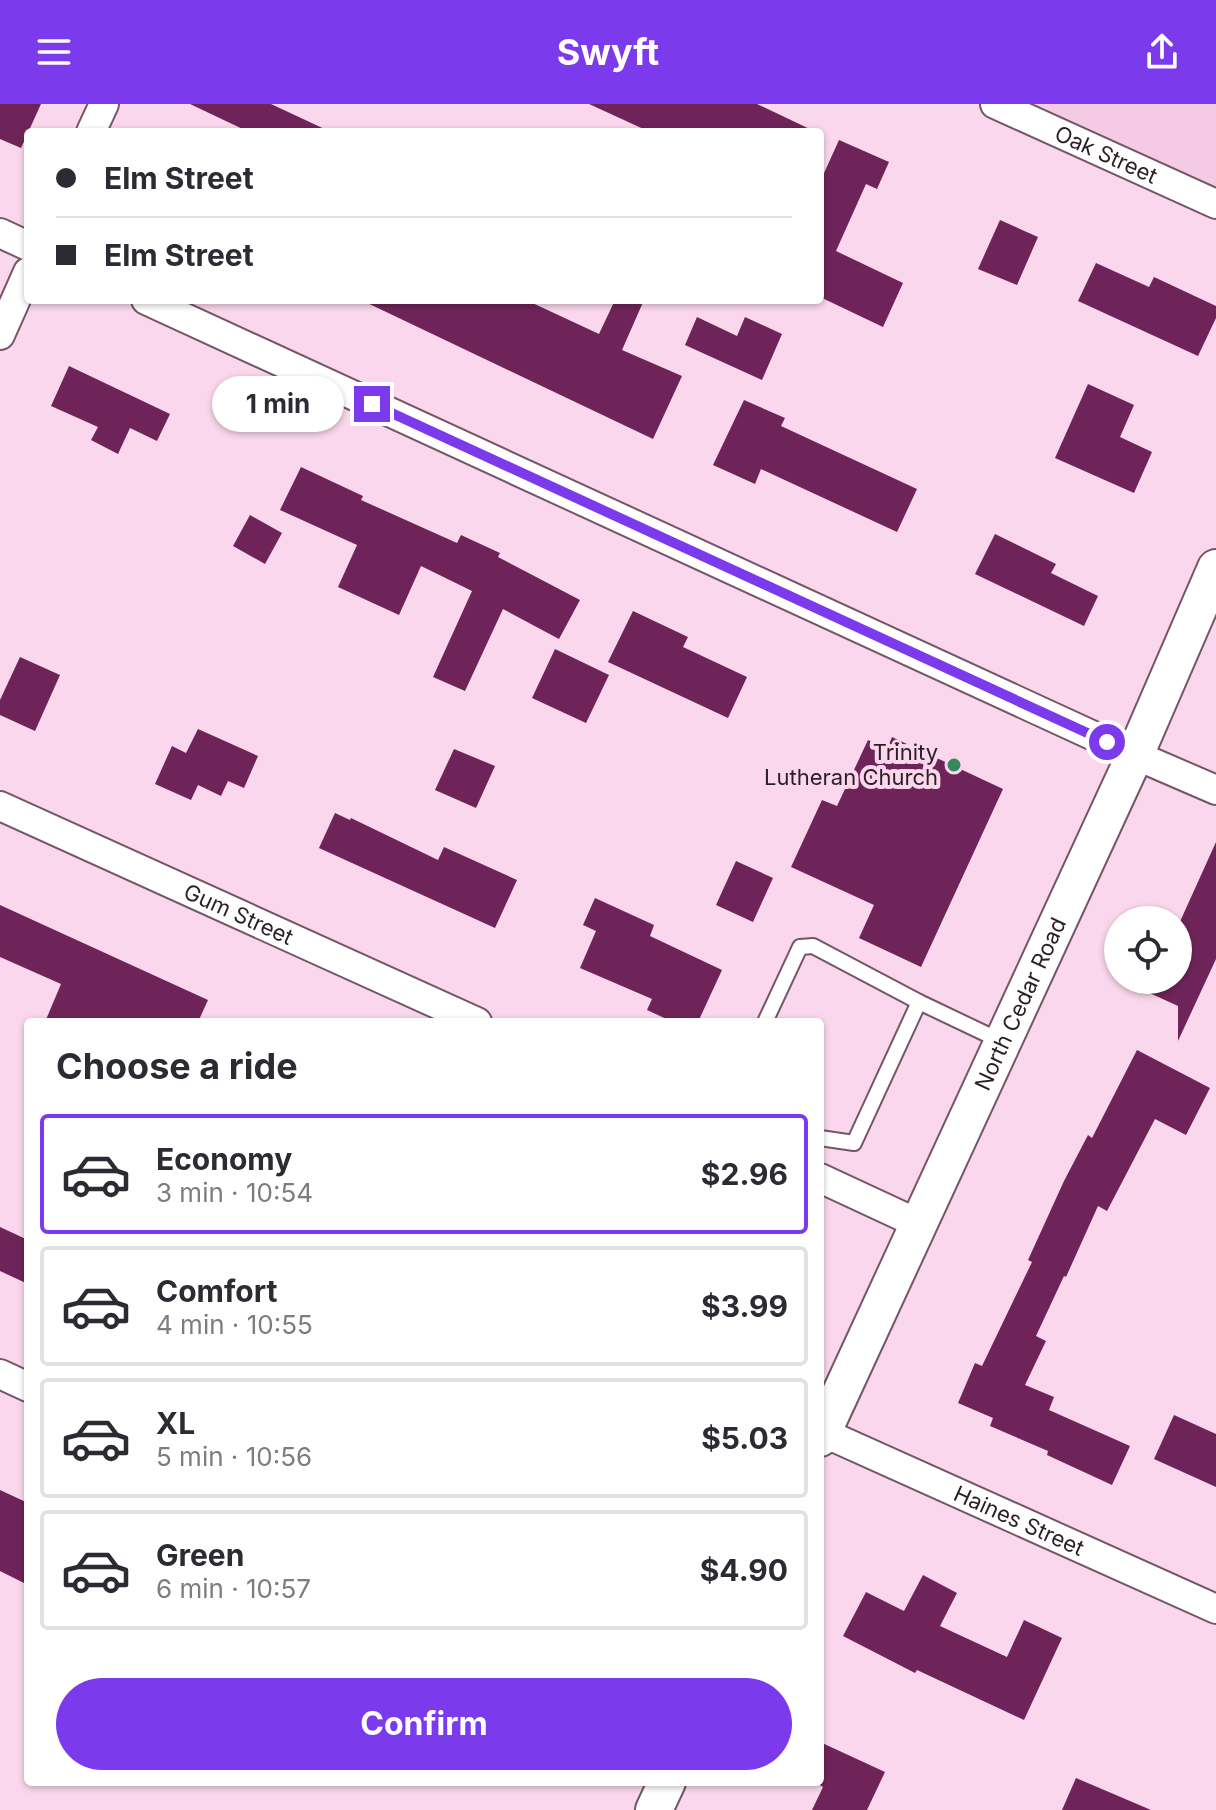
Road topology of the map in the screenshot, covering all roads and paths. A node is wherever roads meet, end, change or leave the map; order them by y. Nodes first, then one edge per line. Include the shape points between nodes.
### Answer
1 (104, 104) edge
2 (995, 104) edge
3 (93, 128) edge
4 (1216, 204) edge
5 (0, 233) edge
6 (24, 244) edge
7 (24, 281) edge
8 (155, 304) edge
9 (0, 335) edge
10 (1216, 568) edge
11 (1135, 755) junction
12 (1216, 790) edge
13 (0, 806) edge
14 (919, 1002) junction
15 (468, 1018) edge
16 (767, 1018) edge
17 (1003, 1042) junction
18 (824, 1139) edge
19 (824, 1180) edge
20 (919, 1224) junction
21 (0, 1374) edge
22 (24, 1385) edge
23 (824, 1429) edge
24 (824, 1436) edge
25 (1216, 1609) edge
26 (665, 1786) edge
27 (654, 1810) edge

1 - 3 street
2 - 4 street, Oak Street
5 - 6 street
7 - 9 street
8 - 11 street
10 - 11 street, North Cedar Road
11 - 12 street
11 - 17 street, North Cedar Road
13 - 15 street, Gum Street
14 - 16 lane via 813,946 800,947
14 - 17 lane
14 - 18 lane via 854,1143
17 - 20 street, North Cedar Road
19 - 20 street
20 - 23 street, North Cedar Road
21 - 22 street
24 - 25 street, Haines Street
26 - 27 street

